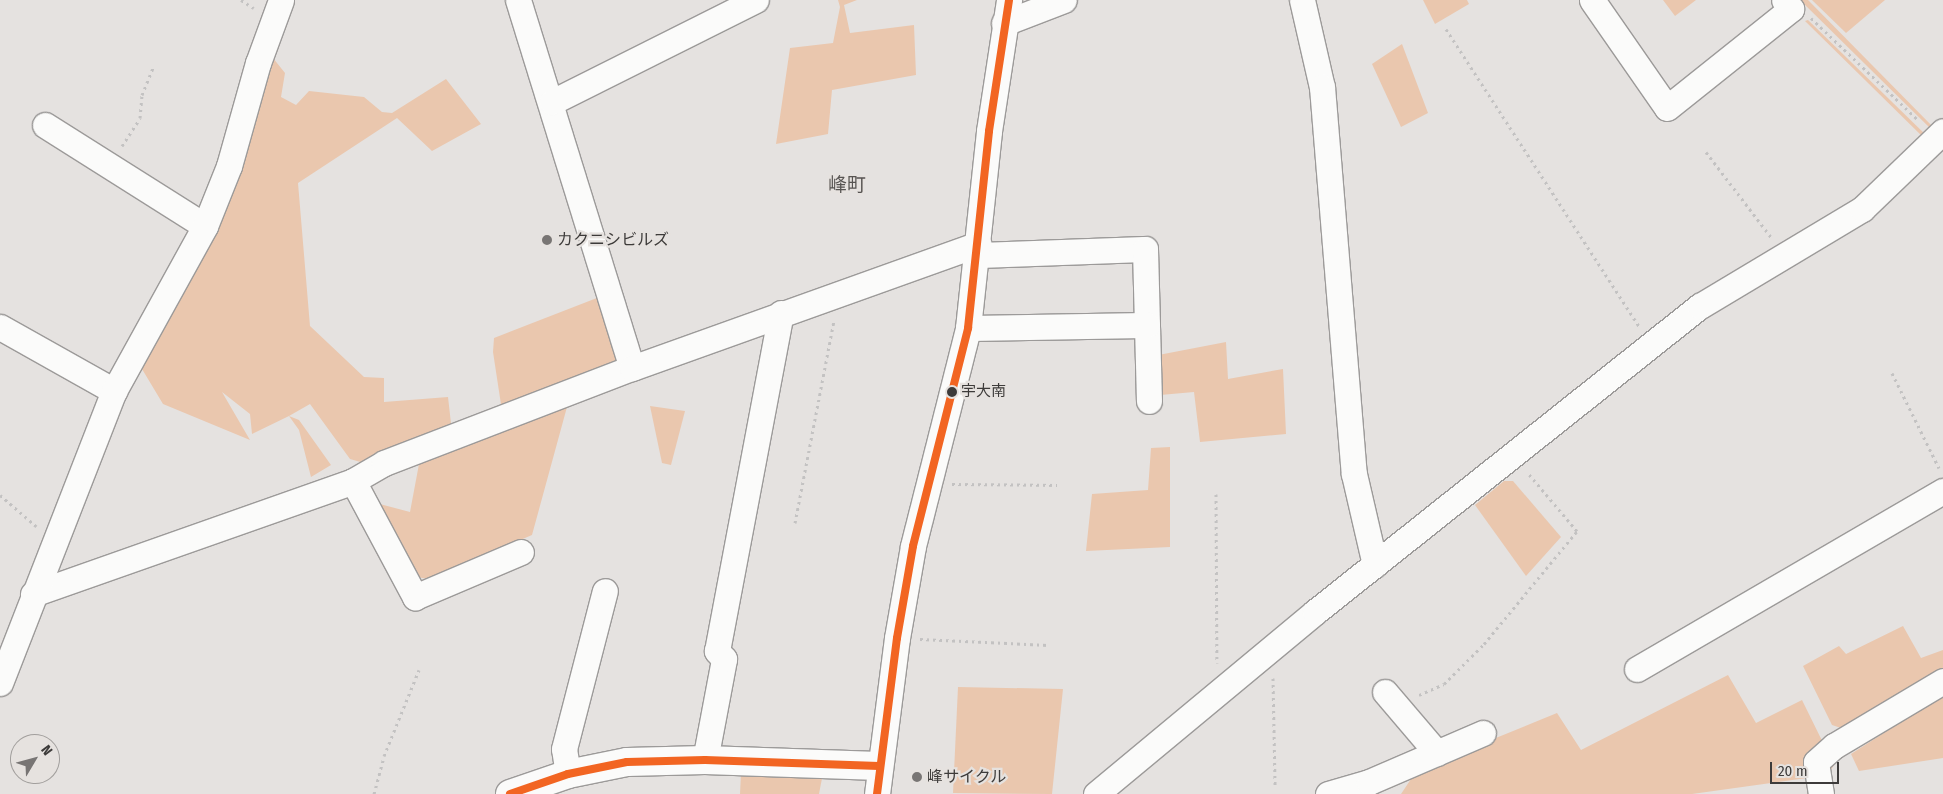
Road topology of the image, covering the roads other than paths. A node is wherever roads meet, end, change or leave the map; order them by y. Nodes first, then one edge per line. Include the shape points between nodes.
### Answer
1 (281, 0) edge
2 (518, 0) edge
3 (756, 0) edge
4 (1064, 0) edge
5 (1302, 0) edge
6 (1592, 0) edge
7 (1788, 4) edge
8 (1007, 12) edge
9 (552, 102) junction
10 (45, 125) dead end
11 (1940, 135) edge
12 (205, 226) junction
13 (978, 249) junction
14 (781, 313) junction
15 (1147, 325) junction
16 (0, 327) edge
17 (968, 328) junction
18 (632, 368) junction
19 (114, 390) junction
20 (1149, 401) dead end
21 (353, 481) junction
22 (1943, 491) edge
23 (521, 552) dead end
24 (1376, 564) junction
25 (606, 591) dead end
26 (33, 594) junction
27 (1637, 668) dead end
28 (1943, 681) edge
29 (0, 683) edge
30 (1385, 692) dead end
31 (1483, 733) dead end
32 (1437, 753) junction
33 (705, 760) junction
34 (879, 766) junction
35 (568, 774) junction
36 (510, 794) edge
37 (877, 794) edge
38 (1096, 794) edge
39 (1328, 794) edge
40 (1821, 794) edge

1 - 12 street via 258,64 229,166
2 - 9 street
3 - 9 street
4 - 8 street
5 - 24 street via 1322,87 1354,474
6 - 7 street via 1667,108
8 - 13 street
9 - 18 street
10 - 12 street
11 - 24 street via 1862,209 1700,306
12 - 19 street
13 - 14 street via 840,291
13 - 15 street via 1145,249
13 - 17 street
14 - 18 street
14 - 33 street via 717,651 724,659
15 - 17 street
15 - 20 street
16 - 19 street
17 - 34 street via 913,546
18 - 21 street via 384,463
19 - 26 street
21 - 23 street via 415,597
21 - 26 street
22 - 27 street
24 - 38 street
25 - 35 street via 564,749
26 - 29 street
28 - 40 street via 1834,746 1816,762
30 - 32 street
31 - 32 street
32 - 39 street via 1369,782
33 - 34 street
33 - 35 street via 628,762
34 - 37 street
35 - 36 street

